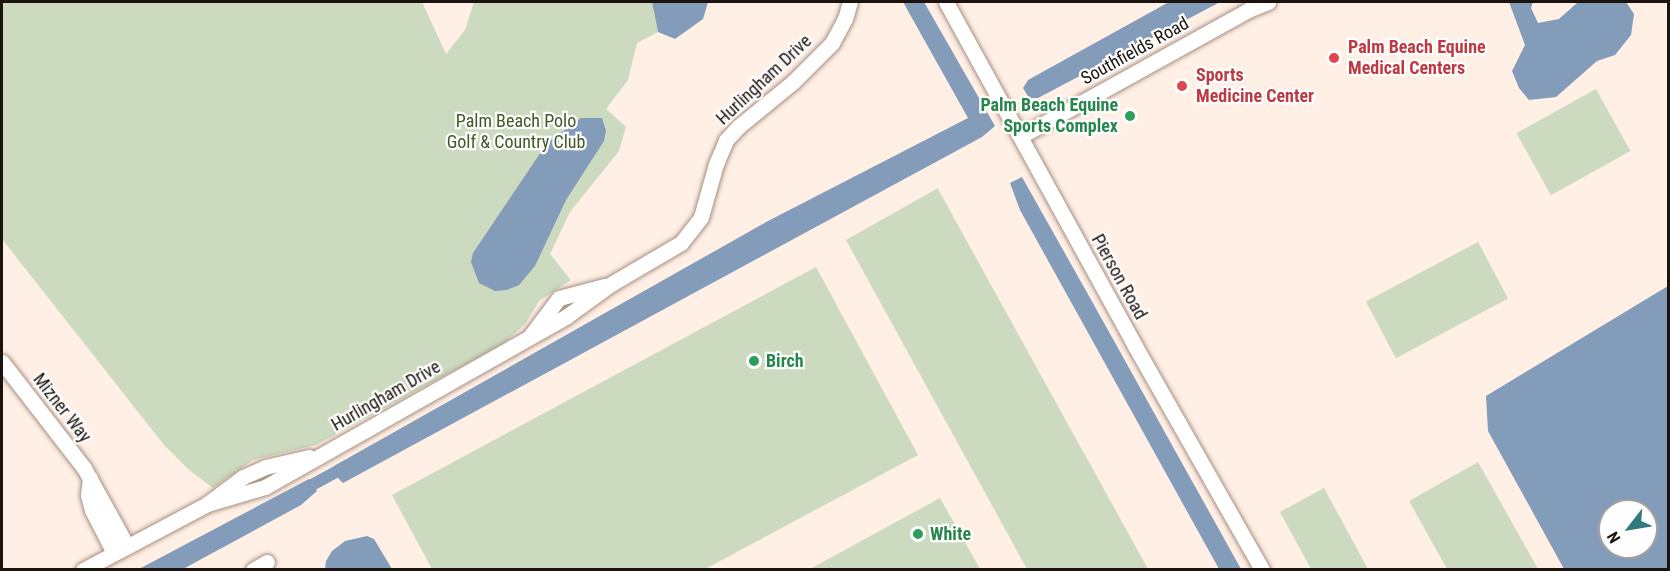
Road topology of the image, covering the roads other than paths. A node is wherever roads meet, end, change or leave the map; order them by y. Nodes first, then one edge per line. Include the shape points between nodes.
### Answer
1 (850, 2) edge
2 (946, 2) edge
3 (1268, 2) edge
4 (1022, 136) junction
5 (2, 362) edge
6 (120, 549) junction
7 (267, 562) dead end
8 (83, 570) edge
9 (253, 570) edge
10 (1262, 570) edge

1 - 6 street, Hurlingham Drive via 832,43 726,140 705,208 688,236 665,254 611,284 567,316 265,487 207,504
2 - 4 street, Pierson Road
3 - 4 street, Southfields Road
4 - 10 street, Pierson Road
5 - 6 street, Mizner Way via 90,478 88,495 92,510
6 - 8 street, Hurlingham Drive
7 - 9 street

